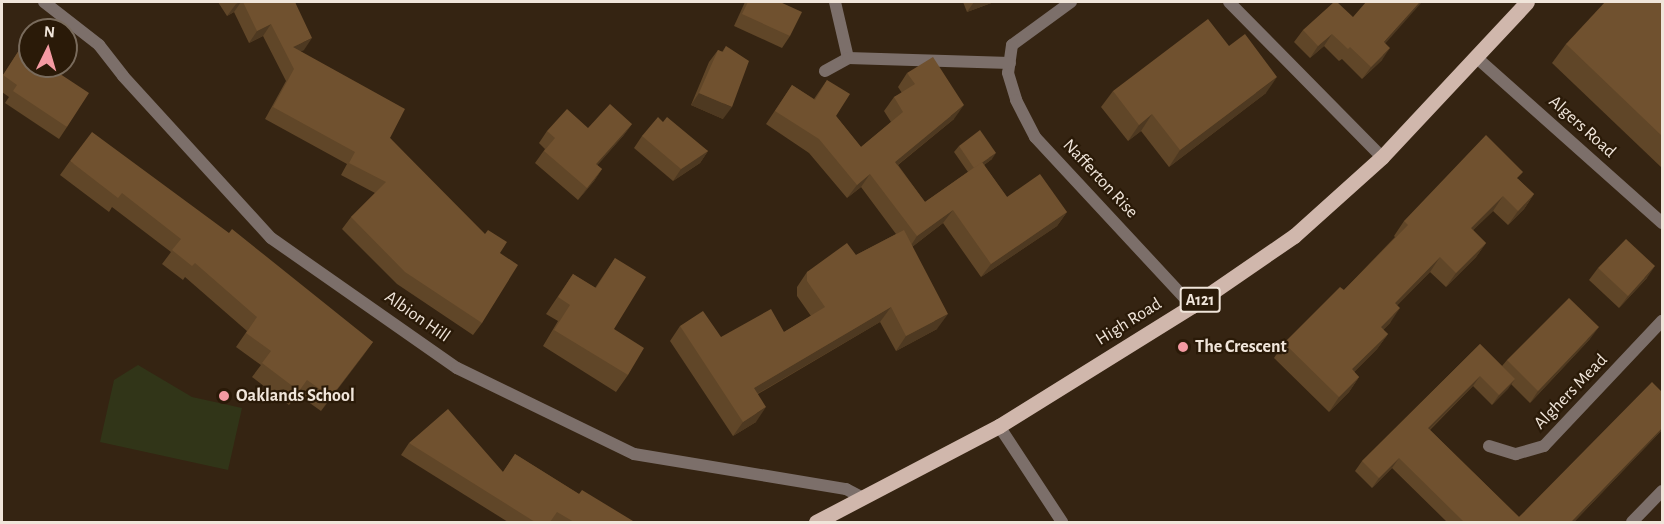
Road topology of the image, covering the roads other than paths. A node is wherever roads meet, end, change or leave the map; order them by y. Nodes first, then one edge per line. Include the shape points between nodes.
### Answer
1 (44, 2) edge
2 (835, 2) edge
3 (1071, 2) edge
4 (1229, 2) edge
5 (1527, 2) edge
6 (848, 58) junction
7 (1478, 58) junction
8 (1010, 63) junction
9 (825, 71) dead end
10 (1382, 157) junction
11 (1662, 223) edge
12 (1192, 306) junction
13 (1662, 321) edge
14 (999, 426) junction
15 (1490, 446) dead end
16 (1662, 491) edge
17 (863, 498) junction
18 (816, 522) edge
19 (1062, 522) edge
20 (1632, 522) edge

1 - 17 street, Albion Hill via 99,45 272,238 458,368 634,454 846,489
2 - 6 street
3 - 8 street via 1012,45
4 - 10 street
5 - 7 main road, High Road / A121
6 - 8 street
6 - 9 street
7 - 10 main road, High Road / A121
7 - 11 street, Algers Road
8 - 12 street, Nafferton Rise via 1008,73 1016,100 1035,137
10 - 12 main road, High Road / A121 via 1294,236
12 - 14 main road, High Road / A121
13 - 15 street, Alghers Mead via 1544,446 1516,454
14 - 17 main road, High Road / A121
14 - 19 street
16 - 20 street
17 - 18 main road, High Road / A121

